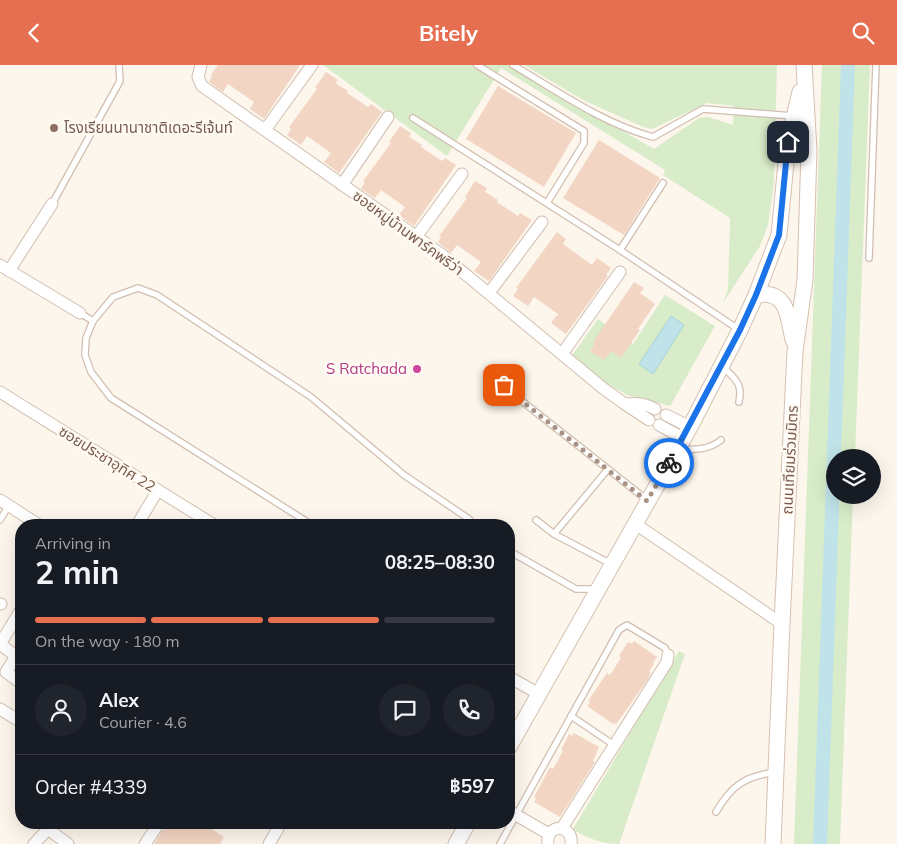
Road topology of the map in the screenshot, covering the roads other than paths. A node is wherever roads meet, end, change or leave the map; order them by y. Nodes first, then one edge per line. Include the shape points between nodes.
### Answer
1 (119, 65) edge
2 (201, 65) edge
3 (312, 65) edge
4 (477, 65) edge
5 (513, 65) edge
6 (876, 65) edge
7 (804, 71) edge
8 (794, 116) junction
9 (388, 117) dead end
10 (413, 118) dead end
11 (265, 130) junction
12 (462, 174) dead end
13 (663, 183) dead end
14 (342, 185) junction
15 (547, 203) junction
16 (52, 204) joint
17 (542, 222) dead end
18 (416, 237) junction
19 (620, 250) junction
20 (870, 258) dead end
21 (5, 268) edge
22 (620, 272) dead end
23 (489, 293) junction
24 (756, 295) junction
25 (80, 313) joint
26 (93, 321) junction
27 (740, 330) junction
28 (795, 351) junction
29 (562, 354) junction
30 (722, 365) junction
31 (0, 392) edge
32 (513, 394) dead end
33 (739, 402) dead end
34 (625, 404) junction
35 (655, 409) dead end
36 (666, 415) dead end
37 (683, 438) junction
38 (721, 440) dead end
39 (608, 469) junction
40 (158, 490) junction
41 (647, 501) junction
42 (4, 503) edge
43 (29, 519) edge
44 (140, 519) edge
45 (204, 519) edge
46 (303, 519) edge
47 (469, 519) edge
48 (0, 520) edge
49 (536, 520) dead end
50 (634, 523) junction
51 (554, 535) junction
52 (515, 554) edge
53 (611, 564) junction
54 (598, 589) junction
55 (15, 620) edge
56 (782, 624) junction
57 (15, 655) edge
58 (668, 655) joint
59 (15, 658) edge
60 (15, 679) edge
61 (515, 680) edge
62 (539, 694) junction
63 (0, 709) edge
64 (571, 716) junction
65 (15, 718) edge
66 (515, 736) edge
67 (614, 745) junction
68 (775, 772) junction
69 (515, 808) edge
70 (716, 813) dead end
71 (515, 815) edge
72 (155, 829) edge
73 (278, 829) edge
74 (465, 829) edge
75 (506, 829) edge
76 (562, 829) junction
77 (548, 839) edge
78 (574, 843) edge
79 (34, 844) edge
80 (68, 844) edge
81 (145, 844) edge
82 (269, 844) edge
83 (456, 844) edge
84 (500, 844) edge
85 (773, 844) edge

1 - 16 lane via 120,81
2 - 11 street, ซอยหมู่บ้านพาร์คพรีว่า via 198,77 202,86
3 - 11 street
4 - 15 lane via 584,131 584,143
5 - 8 lane via 583,106 637,133 654,137 703,109
6 - 20 lane
7 - 8 street, ถนนเทียมร่วมมิตร
7 - 28 street, ถนนเทียมร่วมมิตร via 809,150 806,280
8 - 24 street, ถนนเทียมร่วมมิตร via 788,142 779,235
9 - 14 street
10 - 15 lane
11 - 14 street, ซอยหมู่บ้านพาร์คพรีว่า
12 - 18 street
13 - 19 lane
14 - 18 street, ซอยหมู่บ้านพาร์คพรีว่า
15 - 19 lane
16 - 21 street
17 - 23 street
18 - 23 street, ซอยหมู่บ้านพาร์คพรีว่า
19 - 27 lane
21 - 25 street
22 - 29 street
23 - 29 street, ซอยหมู่บ้านพาร์คพรีว่า
24 - 27 street, ถนนเทียมร่วมมิตร
24 - 28 street via 774,295 786,306
25 - 26 lane
26 - 46 lane via 86,338 85,355 91,372 111,398
26 - 47 lane via 113,297 127,291 138,288 157,295 311,397 404,475
27 - 30 street, ถนนเทียมร่วมมิตร
28 - 56 street, ถนนเทียมร่วมมิตร
29 - 34 street, ซอยหมู่บ้านพาร์คพรีว่า
30 - 33 lane via 739,384
30 - 37 street, ถนนเทียมร่วมมิตร
31 - 40 street, ซอยประชาอุทิศ 22
32 - 39 lane
34 - 35 street via 646,404
34 - 37 street, ซอยหมู่บ้านพาร์คพรีว่า
36 - 37 street
37 - 38 lane via 698,449
37 - 41 street, ถนนเทียมร่วมมิตร
39 - 41 lane
39 - 51 lane
40 - 44 street
40 - 45 street, ซอยประชาอุทิศ 22
41 - 50 street, ถนนเทียมร่วมมิตร
42 - 43 street
42 - 48 lane
49 - 51 lane
50 - 53 street, ถนนเทียมร่วมมิตร
50 - 56 street
51 - 53 lane
52 - 54 lane via 576,589
53 - 54 street, ถนนเทียมร่วมมิตร
54 - 62 street, ถนนเทียมร่วมมิตร
55 - 57 street via 0,644
56 - 68 street, ถนนเทียมร่วมมิตร
58 - 64 lane via 665,648 627,625 623,626
58 - 67 street
59 - 60 street via 6,672
61 - 62 street
62 - 66 street, ถนนเทียมร่วมมิตร
63 - 65 street
64 - 67 lane
64 - 69 lane
67 - 76 street
68 - 70 lane via 755,775 742,782 723,800
68 - 85 street, ถนนเทียมร่วมมิตร
71 - 77 street
72 - 81 street
73 - 82 street
74 - 83 street
75 - 84 lane
76 - 77 street via 555,829
76 - 78 street via 569,833
79 - 80 street via 48,829

